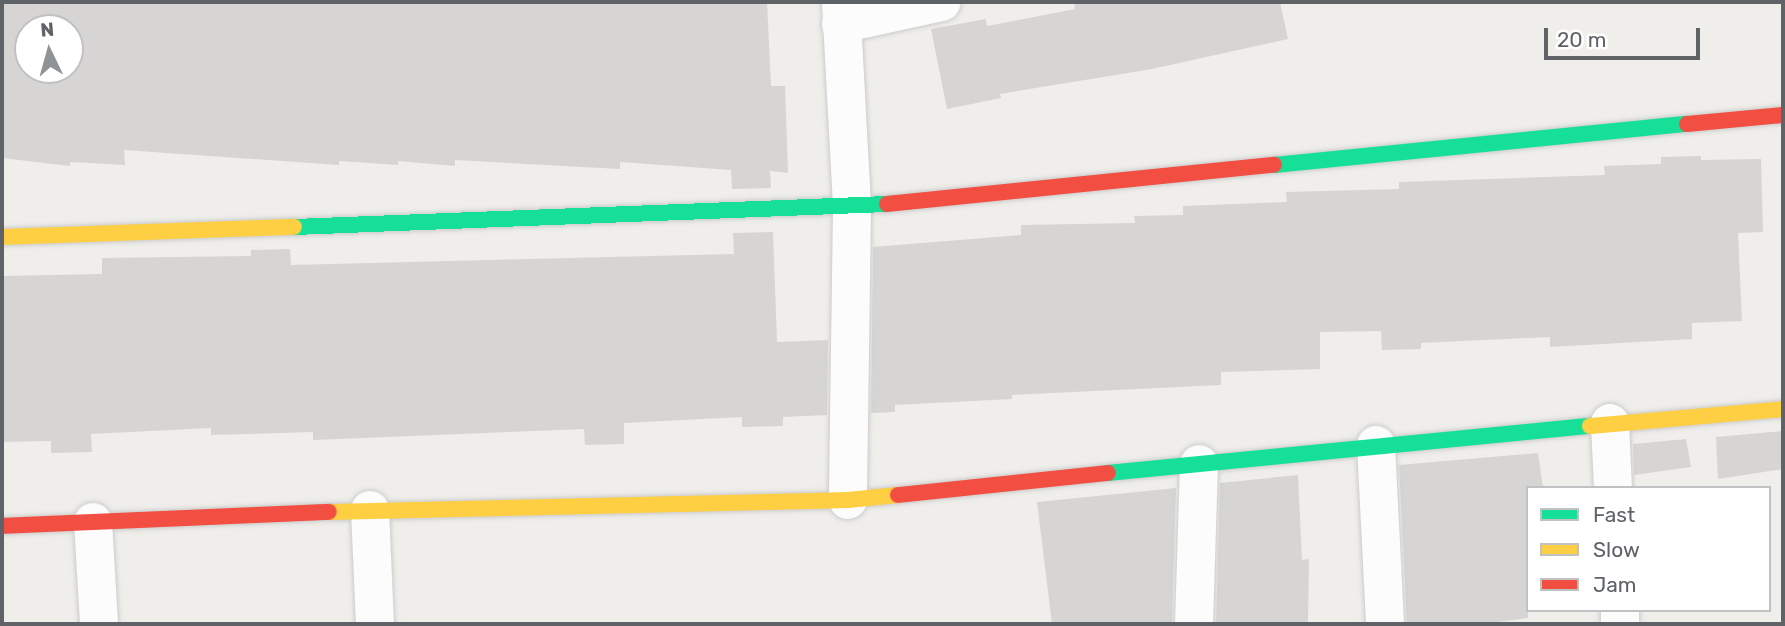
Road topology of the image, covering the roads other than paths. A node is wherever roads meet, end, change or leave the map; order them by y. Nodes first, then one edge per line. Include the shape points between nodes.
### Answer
1 (943, 2) edge
2 (841, 13) edge
3 (1783, 115) edge
4 (852, 206) junction
5 (2, 237) edge
6 (1783, 409) edge
7 (1610, 423) junction
8 (1376, 444) junction
9 (1199, 464) junction
10 (1613, 486) edge
11 (848, 500) junction
12 (370, 510) junction
13 (93, 522) junction
14 (2, 526) edge
15 (99, 624) edge
16 (375, 624) edge
17 (1194, 624) edge
18 (1385, 624) edge

1 - 2 street
2 - 4 street
3 - 4 street
4 - 5 street
4 - 11 street
6 - 7 street
7 - 8 street
7 - 10 street
8 - 9 street
8 - 18 street
9 - 11 street
9 - 17 street
11 - 12 street
12 - 13 street
12 - 16 street
13 - 14 street
13 - 15 street

